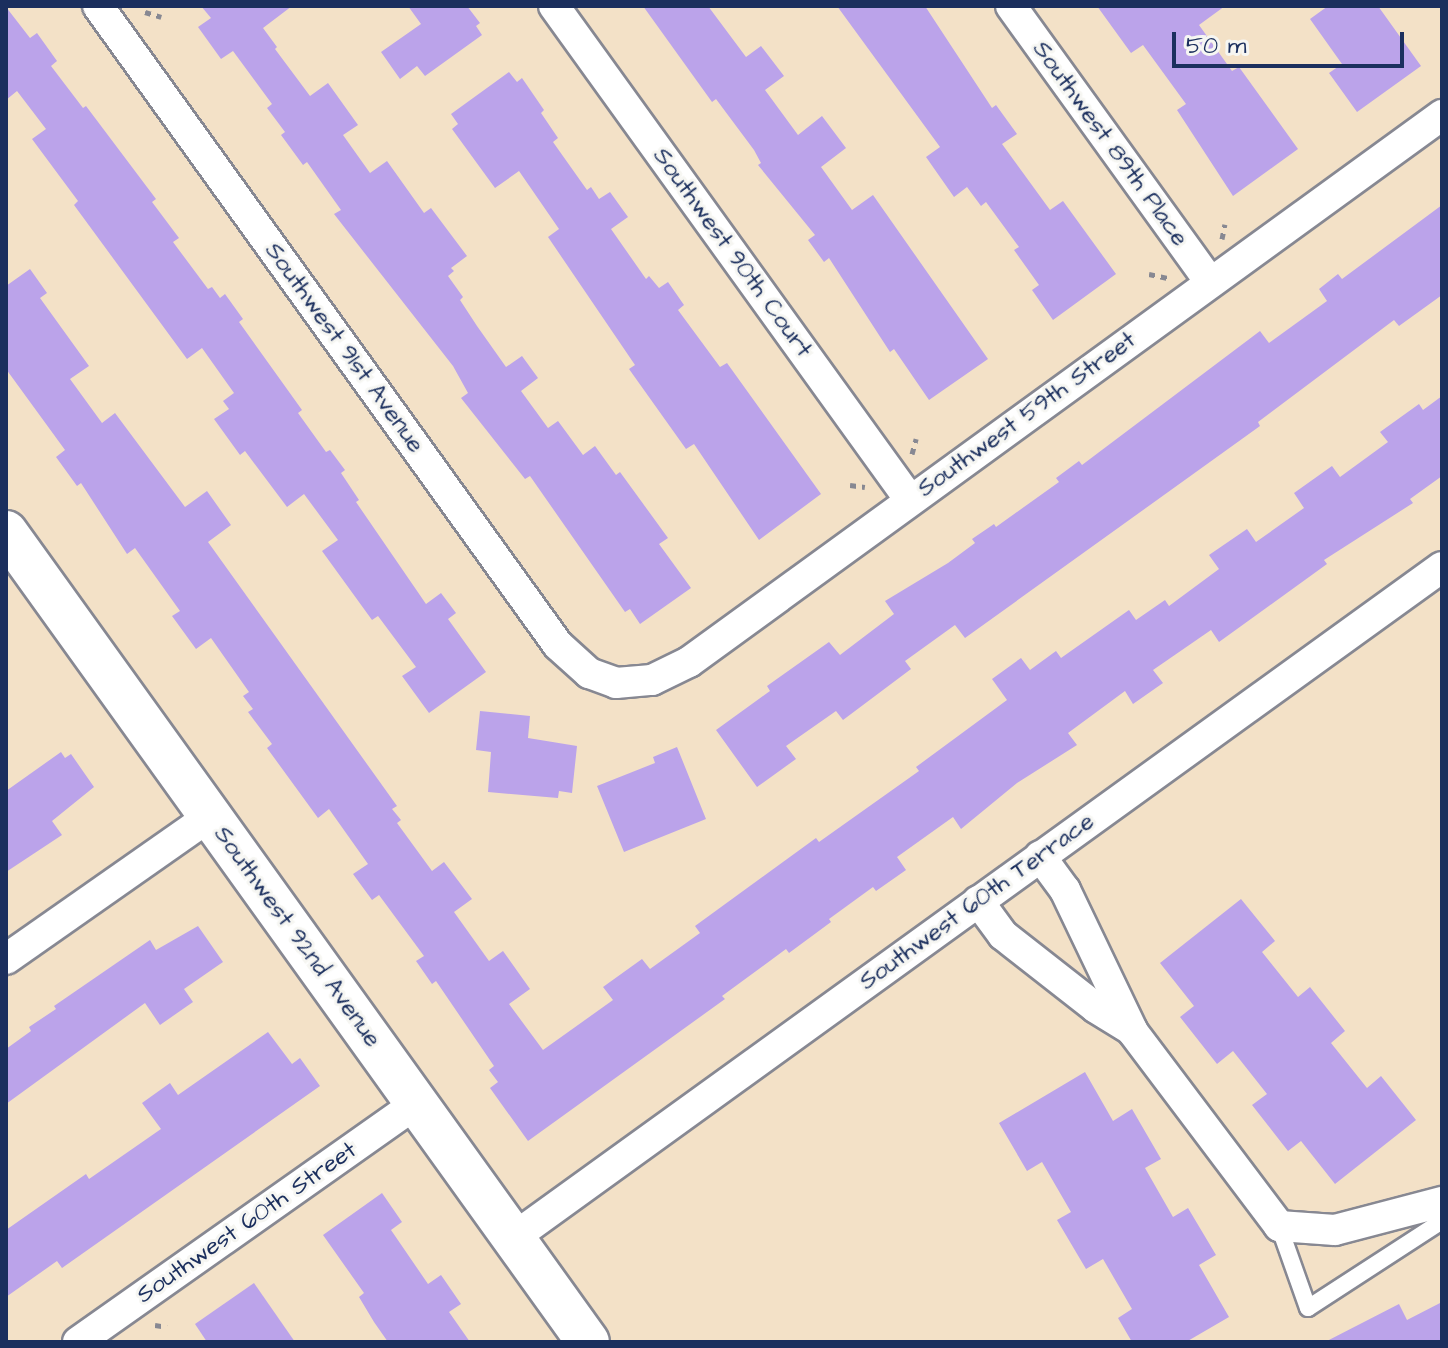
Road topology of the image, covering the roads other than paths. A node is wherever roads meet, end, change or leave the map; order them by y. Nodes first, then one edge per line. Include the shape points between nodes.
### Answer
1 (554, 6) edge
2 (1011, 6) edge
3 (101, 7) edge
4 (1442, 115) edge
5 (1209, 281) junction
6 (910, 500) junction
7 (6, 532) edge
8 (1442, 567) edge
9 (601, 679) joint
10 (210, 816) junction
11 (1040, 856) junction
12 (978, 901) junction
13 (6, 959) edge
14 (1133, 1032) junction
15 (416, 1104) junction
16 (1442, 1202) edge
17 (1442, 1221) edge
18 (1279, 1226) junction
19 (513, 1238) junction
20 (114, 1332) edge
21 (78, 1342) edge
22 (588, 1342) edge

1 - 6 street, Southwest 90th Court
2 - 5 street, Southwest 89th Place
3 - 9 street, Southwest 91st Avenue via 558,645
4 - 5 street, Southwest 59th Street
5 - 6 street, Southwest 59th Street
6 - 9 street, Southwest 59th Street via 671,673 634,683
7 - 10 street, Southwest 92nd Avenue
8 - 11 street, Southwest 60th Terrace
10 - 13 street
10 - 15 street, Southwest 92nd Avenue
11 - 12 street, Southwest 60th Terrace
11 - 14 street via 1065,890
12 - 14 street via 1003,935
12 - 19 street, Southwest 60th Terrace
14 - 18 street
15 - 19 street, Southwest 92nd Avenue
15 - 20 street, Southwest 60th Street
16 - 18 street via 1335,1230
17 - 18 lane via 1308,1308
19 - 22 street, Southwest 92nd Avenue
20 - 21 street, Southwest 60th Street

